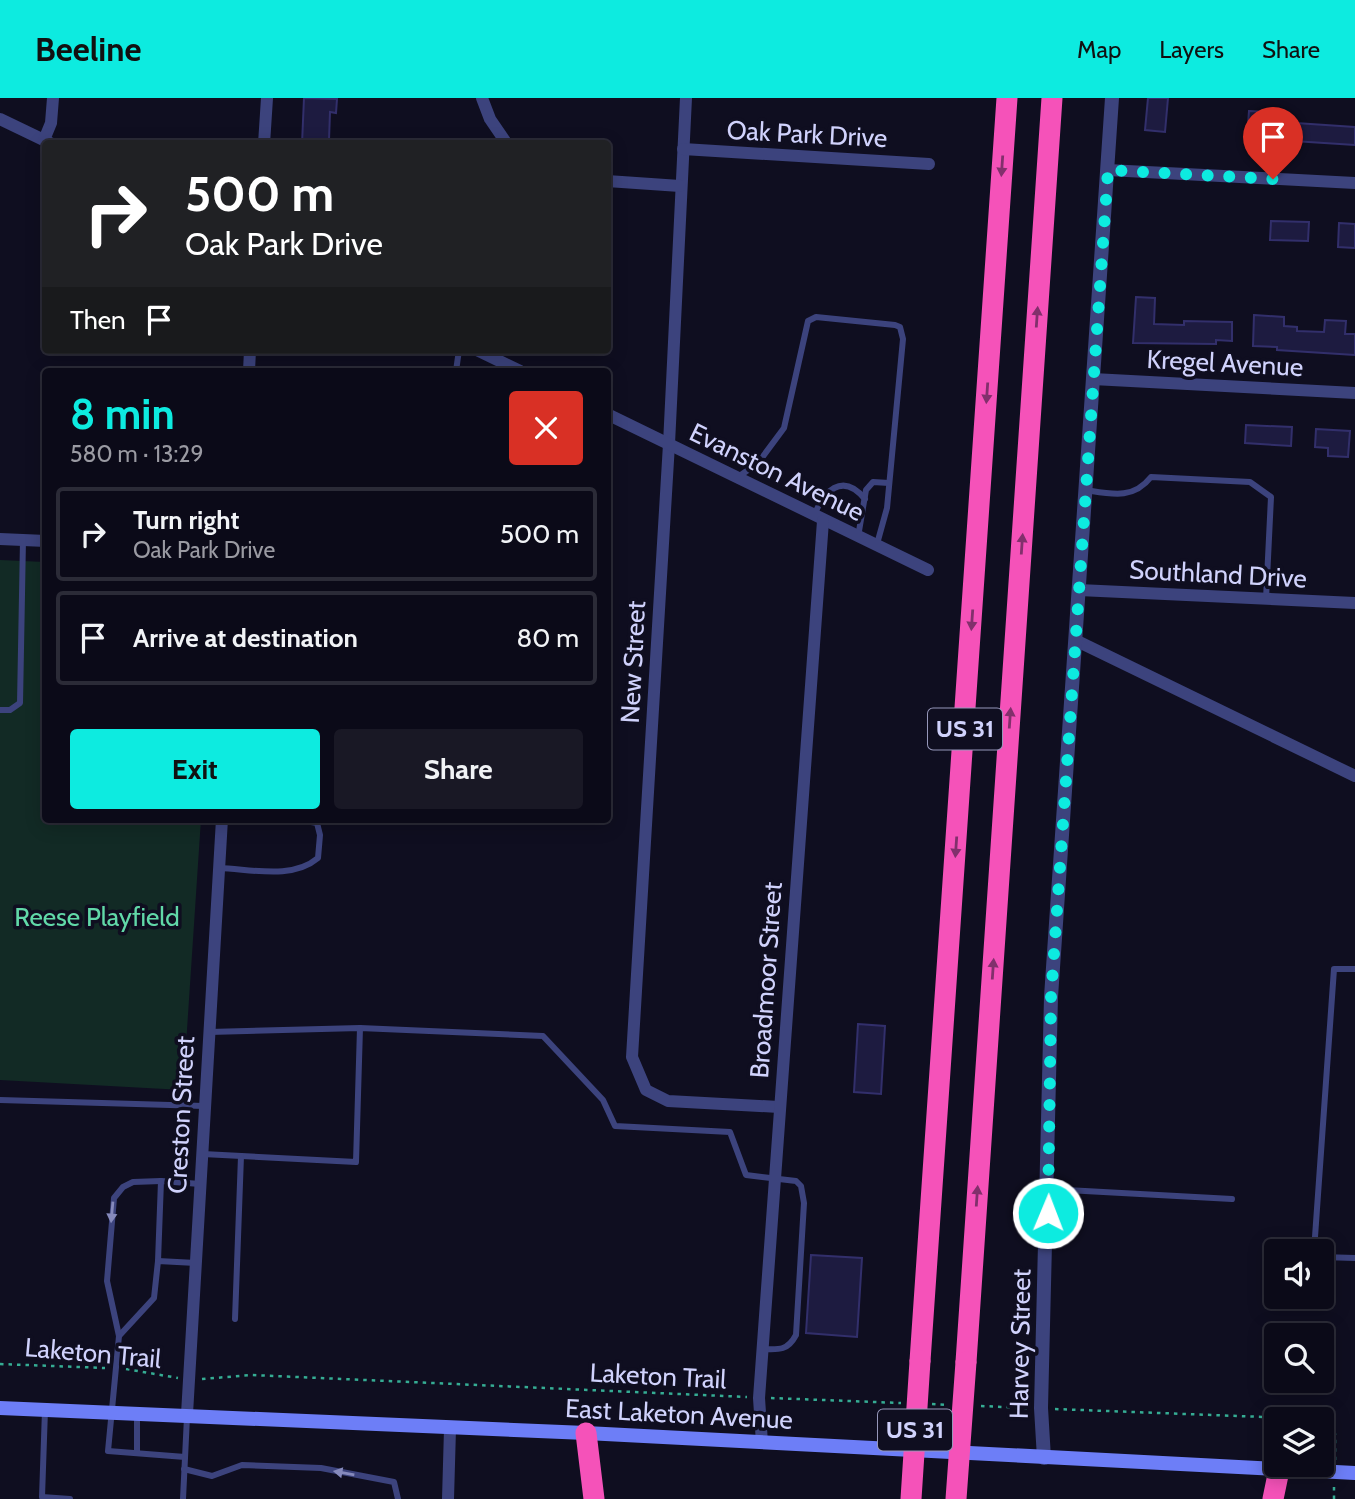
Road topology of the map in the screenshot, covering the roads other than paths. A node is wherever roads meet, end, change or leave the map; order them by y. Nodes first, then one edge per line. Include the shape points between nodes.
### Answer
1 (52, 98) edge
2 (267, 98) edge
3 (482, 98) edge
4 (686, 98) edge
5 (1007, 98) edge
6 (1052, 98) edge
7 (1112, 98) edge
8 (0, 121) edge
9 (43, 140) edge
10 (48, 140) edge
11 (264, 140) edge
12 (504, 140) edge
13 (682, 149) junction
14 (929, 164) dead end
15 (1108, 170) junction
16 (611, 181) edge
17 (1355, 183) edge
18 (680, 186) junction
19 (485, 354) edge
20 (514, 368) edge
21 (1093, 379) junction
22 (1355, 393) edge
23 (611, 416) edge
24 (669, 444) junction
25 (736, 478) junction
26 (890, 483) junction
27 (1085, 490) junction
28 (865, 499) junction
29 (819, 519) junction
30 (858, 537) junction
31 (0, 539) edge
32 (23, 540) junction
33 (42, 541) edge
34 (876, 546) junction
35 (928, 570) dead end
36 (1079, 590) junction
37 (1266, 599) junction
38 (1355, 603) edge
39 (1075, 640) junction
40 (0, 710) edge
41 (1355, 776) edge
42 (222, 823) edge
43 (317, 823) edge
44 (219, 868) junction
45 (1355, 969) edge
46 (360, 1028) junction
47 (209, 1032) junction
48 (0, 1100) edge
49 (204, 1106) junction
50 (779, 1107) junction
51 (201, 1154) junction
52 (241, 1156) junction
53 (774, 1179) junction
54 (161, 1181) junction
55 (200, 1184) junction
56 (1048, 1189) junction
57 (1232, 1199) dead end
58 (1315, 1239) edge
59 (1334, 1257) edge
60 (1355, 1258) edge
61 (158, 1261) junction
62 (195, 1264) junction
63 (234, 1320) dead end
64 (119, 1336) junction
65 (763, 1349) junction
66 (971, 1362) junction
67 (0, 1408) edge
68 (45, 1410) junction
69 (114, 1412) junction
70 (137, 1413) junction
71 (187, 1414) junction
72 (450, 1429) junction
73 (586, 1433) junction
74 (762, 1443) junction
75 (136, 1454) junction
76 (185, 1457) junction
77 (1044, 1458) junction
78 (184, 1469) junction
79 (1264, 1469) edge
80 (1334, 1473) edge
81 (1355, 1474) edge
82 (1278, 1477) edge
83 (1279, 1477) edge
84 (70, 1499) edge
85 (183, 1499) edge
86 (397, 1499) edge
87 (448, 1499) edge
88 (584, 1499) edge
89 (594, 1499) edge
90 (911, 1499) edge
91 (956, 1499) edge
92 (968, 1499) edge
93 (1273, 1499) edge
94 (1281, 1499) edge

1 - 10 street
2 - 11 street
3 - 12 street
4 - 13 street, New Street
5 -> 90 highway, US 31, bridge
66 -> 6 highway, US 31 via 974,1239
7 - 15 street, Harvey Street
8 - 9 street
13 - 14 street, Oak Park Drive
13 - 18 street, New Street
15 - 17 street
15 - 21 street, Harvey Street
16 - 18 street
18 - 24 street, New Street
19 - 20 street
21 - 22 street, Kregel Avenue
21 - 27 street, Harvey Street
23 - 24 street, Evanston Avenue
24 - 25 street, Evanston Avenue
24 - 50 street, New Street via 632,1057 646,1090 668,1101
25 - 26 lane via 758,463 779,439 805,326 816,317 895,325 904,333
25 - 29 street, Evanston Avenue
26 - 28 lane via 873,482
26 - 34 lane via 886,518
27 - 36 street, Harvey Street
27 - 37 lane via 1124,496 1151,477 1250,482 1270,497
28 - 29 lane via 851,488 834,488 823,495
28 - 30 lane
29 - 30 street, Evanston Avenue
29 - 50 street, Broadmoor Street
30 - 34 street, Evanston Avenue
31 - 32 street
32 - 33 street
32 - 40 lane via 20,703
34 - 35 street, Evanston Avenue
36 - 37 street, Southland Drive
36 - 39 street, Harvey Street
37 - 38 street, Southland Drive
39 - 41 street
39 - 56 street, Harvey Street via 1048,1062
42 - 44 street, Creston Street
43 - 44 lane via 318,858 307,867 290,871
44 - 47 street, Creston Street
45 - 58 lane via 1334,969
46 - 47 lane
46 - 52 lane via 356,1162
46 - 53 lane via 543,1036 603,1100 615,1126 730,1132 746,1175
47 - 49 street, Creston Street
48 - 49 lane
49 - 51 street, Creston Street
50 - 53 street, Broadmoor Street
51 - 52 lane
51 - 55 street, Creston Street
52 - 63 lane
53 - 65 street, Broadmoor Street
53 - 65 lane via 796,1181 804,1203 796,1335 783,1349
54 - 55 lane
54 - 61 lane
54 -> 64 lane via 133,1182 114,1198 107,1281
55 - 62 street, Creston Street
56 - 57 lane
56 - 77 street, Harvey Street via 1041,1408
59 - 60 lane
61 - 62 lane
61 - 64 lane via 154,1298
62 - 71 street, Creston Street
64 - 69 lane
65 - 74 street, Broadmoor Street
66 - 91 highway, US 31, bridge
66 - 92 highway
67 - 68 main road, East Laketon Avenue
68 - 69 main road, East Laketon Avenue
68 - 84 lane via 42,1497
69 - 70 main road, East Laketon Avenue
69 - 75 lane via 108,1451
70 - 71 main road, East Laketon Avenue
70 - 75 lane
71 - 72 main road, East Laketon Avenue
71 - 76 lane
72 - 73 main road, East Laketon Avenue
72 - 87 street
73 - 74 main road, East Laketon Avenue
73 - 88 highway
73 - 89 highway
74 - 77 main road, East Laketon Avenue
75 - 76 lane
76 - 78 lane
77 - 79 main road, East Laketon Avenue
78 - 85 lane
86 -> 78 lane via 394,1482 321,1468 242,1465 212,1476
80 - 81 main road, East Laketon Avenue
82 - 93 highway
83 - 94 highway

